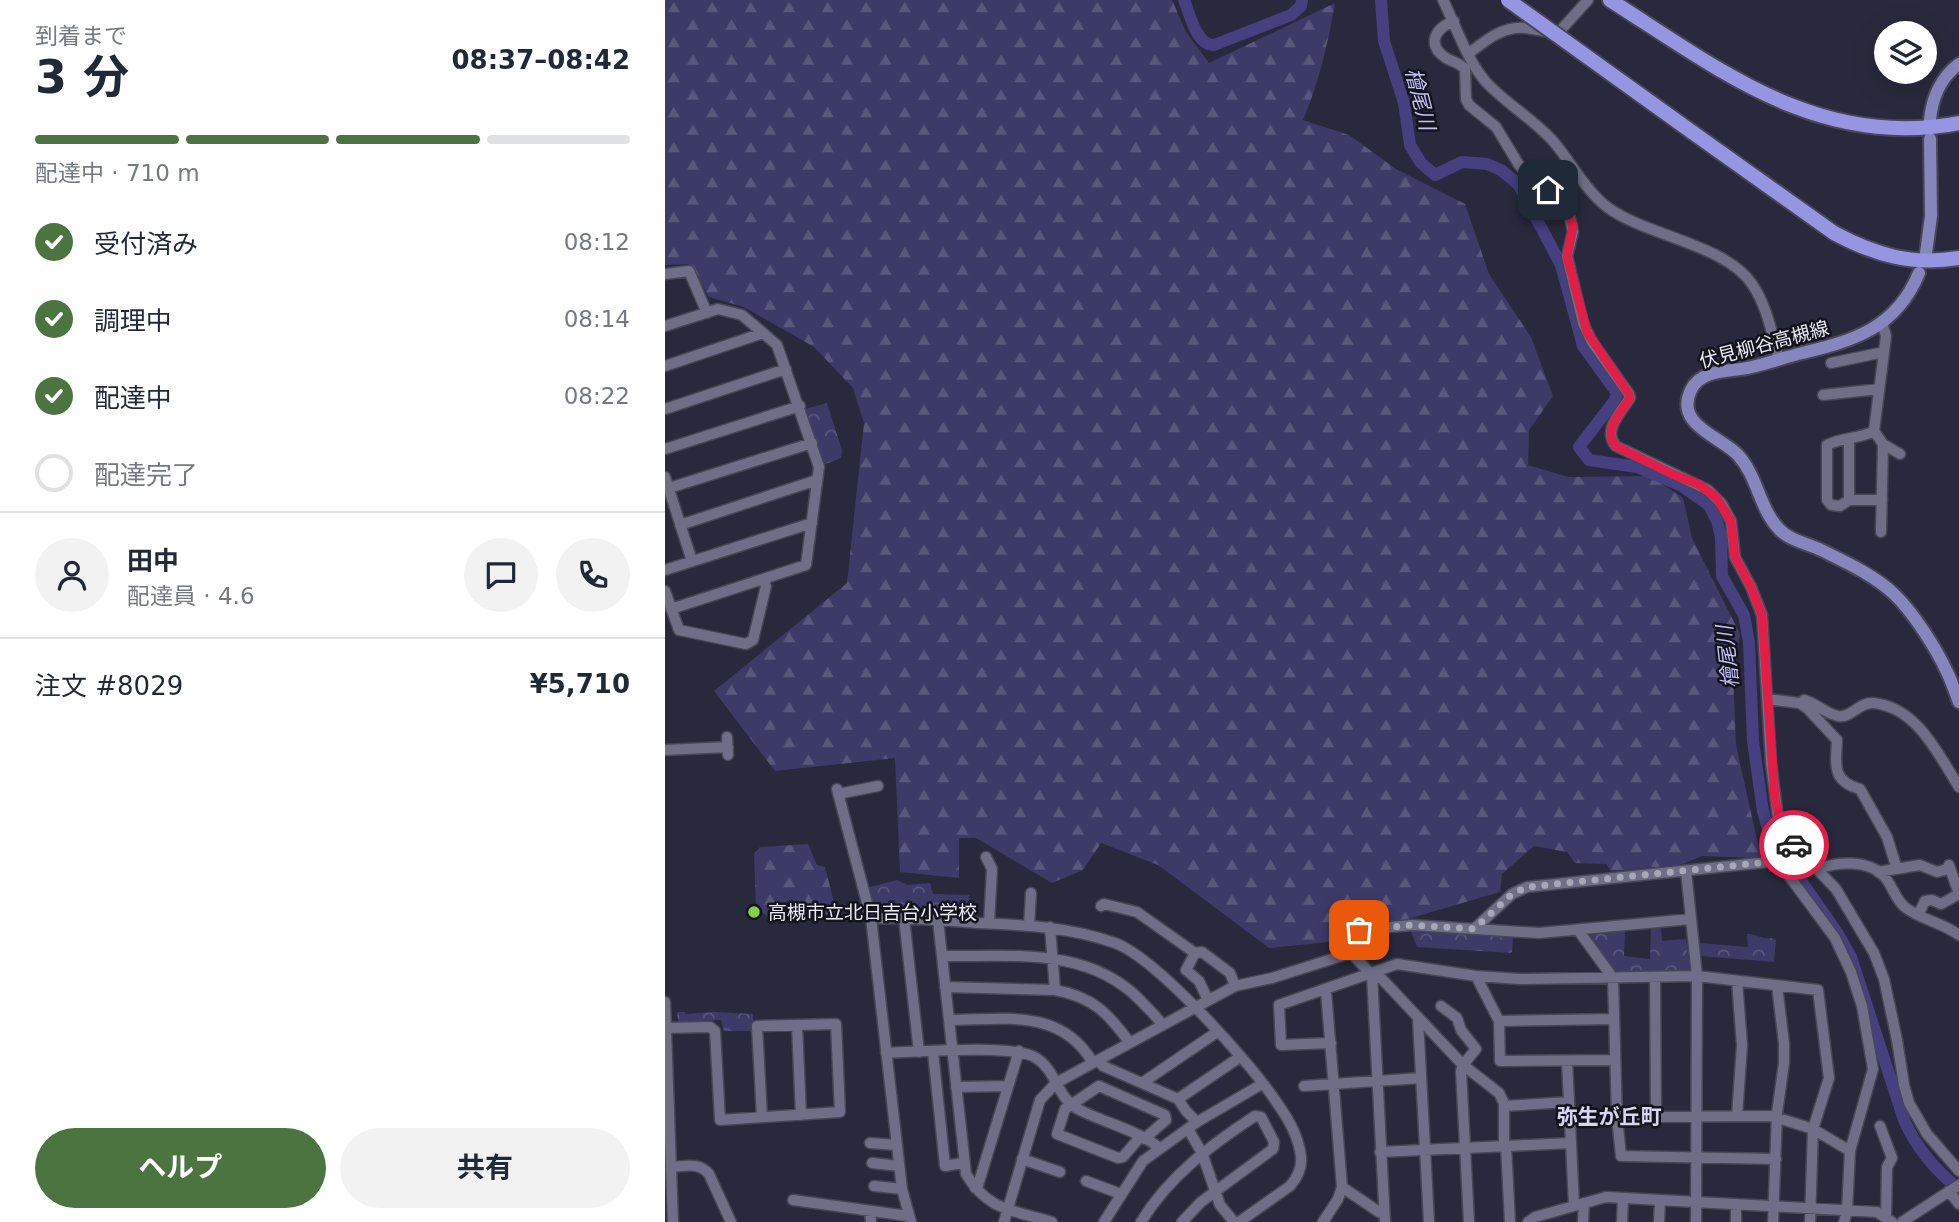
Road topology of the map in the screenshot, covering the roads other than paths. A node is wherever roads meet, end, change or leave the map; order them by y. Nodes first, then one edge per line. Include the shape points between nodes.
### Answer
1 (1443, 0) edge
2 (1508, 0) edge
3 (1588, 0) edge
4 (1610, 0) edge
5 (1454, 21) junction
6 (1468, 54) junction
7 (1959, 64) edge
8 (1930, 120) dead end
9 (1959, 122) edge
10 (1930, 139) dead end
11 (1926, 253) dead end
12 (1959, 258) edge
13 (1919, 273) dead end
14 (665, 274) edge
15 (706, 313) junction
16 (1882, 323) junction
17 (665, 326) edge
18 (763, 333) junction
19 (1884, 352) junction
20 (1779, 359) junction
21 (1831, 363) dead end
22 (665, 366) edge
23 (786, 369) junction
24 (1879, 389) junction
25 (1823, 395) dead end
26 (800, 406) junction
27 (665, 409) edge
28 (1874, 431) junction
29 (1849, 439) junction
30 (812, 443) junction
31 (1884, 444) junction
32 (665, 449) edge
33 (1900, 454) dead end
34 (665, 477) edge
35 (817, 480) junction
36 (669, 488) junction
37 (1849, 500) junction
38 (1882, 500) junction
39 (811, 523) junction
40 (681, 525) junction
41 (1881, 532) dead end
42 (692, 561) junction
43 (665, 570) edge
44 (764, 579) junction
45 (665, 591) edge
46 (671, 609) junction
47 (1767, 699) junction
48 (1959, 702) edge
49 (1803, 705) junction
50 (728, 746) dead end
51 (665, 750) edge
52 (878, 786) dead end
53 (1959, 788) edge
54 (986, 857) dead end
55 (1807, 858) junction
56 (1778, 861) junction
57 (1817, 869) junction
58 (1897, 869) junction
59 (1686, 871) junction
60 (1878, 872) junction
61 (1031, 893) dead end
62 (1959, 894) edge
63 (1146, 904) dead end
64 (1101, 906) dead end
65 (1918, 915) junction
66 (1143, 916) junction
67 (871, 918) junction
68 (904, 918) junction
69 (1691, 919) junction
70 (938, 920) junction
71 (989, 923) junction
72 (1029, 926) junction
73 (1050, 927) junction
74 (1474, 929) junction
75 (1578, 930) junction
76 (1959, 935) edge
77 (1195, 953) junction
78 (1352, 953) junction
79 (942, 956) junction
80 (1052, 958) junction
81 (1372, 975) junction
82 (1476, 976) junction
83 (1697, 976) junction
84 (1655, 977) junction
85 (1613, 978) junction
86 (1737, 981) junction
87 (1235, 986) junction
88 (1777, 986) junction
89 (945, 987) junction
90 (1055, 990) junction
91 (1326, 991) junction
92 (1208, 1000) junction
93 (665, 1002) edge
94 (1446, 1006) dead end
95 (1194, 1008) junction
96 (1614, 1019) junction
97 (949, 1020) junction
98 (1418, 1020) junction
99 (1499, 1021) junction
100 (797, 1025) junction
101 (1163, 1025) junction
102 (666, 1028) edge
103 (1217, 1032) junction
104 (1130, 1043) junction
105 (1331, 1043) junction
106 (1019, 1051) junction
107 (919, 1052) junction
108 (933, 1052) junction
109 (952, 1052) junction
110 (886, 1053) junction
111 (1240, 1057) junction
112 (1615, 1060) junction
113 (1095, 1061) junction
114 (1567, 1061) junction
115 (1463, 1065) junction
116 (1421, 1078) junction
117 (1377, 1081) junction
118 (1056, 1083) junction
119 (1142, 1083) junction
120 (1262, 1084) junction
121 (1334, 1084) junction
122 (1008, 1086) junction
123 (1304, 1086) dead end
124 (956, 1087) junction
125 (1178, 1099) junction
126 (1569, 1102) junction
127 (1070, 1104) junction
128 (1504, 1106) junction
129 (801, 1115) junction
130 (1737, 1116) junction
131 (762, 1117) junction
132 (1617, 1117) junction
133 (1656, 1117) junction
134 (1698, 1117) junction
135 (1777, 1117) junction
136 (1197, 1122) junction
137 (1880, 1126) dead end
138 (1188, 1129) junction
139 (1814, 1129) junction
140 (1142, 1138) junction
141 (870, 1143) dead end
142 (1571, 1143) junction
143 (896, 1145) junction
144 (1505, 1146) junction
145 (1159, 1147) junction
146 (1465, 1148) junction
147 (1425, 1150) junction
148 (668, 1151) edge
149 (1850, 1151) junction
150 (1380, 1152) junction
151 (1202, 1153) junction
152 (1697, 1157) junction
153 (1776, 1158) junction
154 (1022, 1159) junction
155 (872, 1163) dead end
156 (963, 1163) junction
157 (899, 1166) junction
158 (672, 1167) junction
159 (1959, 1171) edge
160 (1060, 1172) dead end
161 (1086, 1181) dead end
162 (874, 1186) dead end
163 (1342, 1187) junction
164 (975, 1188) junction
165 (902, 1189) junction
166 (1953, 1189) edge
167 (1216, 1191) junction
168 (1121, 1194) junction
169 (1623, 1198) junction
170 (793, 1200) dead end
171 (1660, 1200) junction
172 (1697, 1202) junction
173 (669, 1203) edge
174 (1579, 1204) junction
175 (1736, 1204) junction
176 (1959, 1204) edge
177 (1774, 1206) junction
178 (1008, 1208) junction
179 (1810, 1209) junction
180 (1382, 1210) junction
181 (1847, 1211) junction
182 (870, 1217) edge
183 (1544, 1218) edge
184 (910, 1219) edge
185 (1889, 1220) edge
186 (673, 1222) edge
187 (731, 1222) edge
188 (1004, 1222) edge
189 (1052, 1222) edge
190 (1104, 1222) edge
191 (1141, 1222) edge
192 (1182, 1222) edge
193 (1236, 1222) edge
194 (1323, 1222) edge
195 (1373, 1222) edge
196 (1385, 1222) edge
197 (1429, 1222) edge
198 (1469, 1222) edge
199 (1510, 1222) edge
200 (1528, 1222) edge
201 (1583, 1222) edge
202 (1622, 1222) edge
203 (1659, 1222) edge
204 (1696, 1222) edge
205 (1736, 1222) edge
206 (1773, 1222) edge
207 (1810, 1222) edge
208 (1844, 1222) edge
209 (1902, 1222) edge

1 - 5 street
2 - 12 highway, bridge via 1834,233 1889,257
3 - 6 street via 1559,32 1521,27 1507,30
4 - 9 highway via 1733,79 1793,107 1852,123 1908,127
5 - 6 street
5 - 47 street via 1441,25 1435,40 1444,57 1465,69 1469,105 1496,127 1519,166 1548,190 1570,218 1573,232 1567,256 1583,323 1630,398 1610,429 1612,441 1707,490 1731,521 1735,557 1762,615
6 - 20 street via 1486,82 1539,127 1607,206 1739,270 1759,297
7 - 8 main road via 1941,83
10 - 11 main road via 1931,216
13 - 16 main road, 伏見柳谷高槻線 via 1904,301
14 - 15 street via 689,271
15 - 17 street
15 - 18 street via 718,309 742,315
16 - 19 street
16 - 20 main road, 伏見柳谷高槻線 via 1849,341
18 - 22 street
18 - 23 street via 778,345
19 - 21 street
19 - 24 street
20 - 48 main road, 伏見柳谷高槻線 via 1699,379 1688,394 1689,415 1696,426 1736,453 1749,468 1779,529 1879,583 1903,604 1940,658
23 - 26 street
23 - 27 street
24 - 25 street
24 - 28 street
26 - 30 street
26 - 32 street
28 - 29 street
28 - 31 street
29 - 37 street
29 - 37 street via 1828,445 1826,500 1840,506
30 - 35 street via 819,467
30 - 36 street
31 - 33 street
31 - 38 street
34 - 36 street
35 - 39 street
35 - 40 street
36 - 40 street
37 - 38 street
38 - 41 street
39 - 42 street
39 - 44 street via 806,565
40 - 42 street
42 - 43 street
44 - 46 street
44 - 46 street via 753,640 746,644 679,630
45 - 46 street
47 - 49 street
47 - 55 street via 1778,818 1786,836
49 - 53 street via 1805,699 1839,716 1872,703 1909,716
49 - 58 street via 1837,740 1836,770 1841,780 1860,789 1887,837
50 - 51 street
52 - 67 street via 838,792
54 - 71 street via 992,869
55 - 56 street
55 - 57 street
56 - 59 street
56 - 149 street via 1835,938 1862,1006 1873,1069
57 - 60 street via 1835,863
57 - 159 street via 1836,889 1860,928 1884,979 1909,1103 1927,1134
58 - 60 street
58 - 62 street via 1920,865 1937,872 1950,866
59 - 69 street
59 - 74 street via 1527,887 1512,894
60 - 65 street via 1899,902
61 - 72 street
62 - 65 street via 1941,904 1925,901
63 - 66 street
64 - 66 street
65 - 76 street
66 - 77 street
67 - 68 street
67 - 110 street
68 - 70 street
68 - 107 street
69 - 75 street
69 - 83 street
70 - 71 street
70 - 79 street
71 - 72 street
72 - 73 street
73 - 80 street
73 - 95 street via 1130,950
74 - 75 street
74 - 78 street via 1412,925 1359,930 1359,945
75 - 85 street
77 - 87 street via 1202,952 1230,973
77 - 92 street via 1186,970 1199,981
78 - 81 street
78 - 87 street
79 - 80 street
79 - 89 street
80 - 90 street
80 - 101 street via 1090,967 1121,983
81 - 82 street via 1397,964
81 - 91 street
81 - 98 street via 1382,979
81 - 117 street
82 - 85 street
82 - 99 street
83 - 84 street
83 - 86 street
83 - 134 street
84 - 85 street
84 - 133 street
85 - 96 street
86 - 88 street
86 - 130 street via 1742,1045
87 - 92 street
88 - 135 street via 1784,1063
88 - 139 street via 1818,990 1829,1078
89 - 90 street
89 - 97 street
90 - 104 street via 1098,1006
91 - 105 street
91 - 105 street via 1280,1005 1280,1045
92 - 95 street
93 - 102 street
94 - 115 street via 1476,1049
95 - 101 street
95 - 103 street
96 - 99 street
96 - 112 street
97 - 109 street
97 - 113 street via 1041,1022 1072,1037
98 - 115 street
98 - 116 street
99 - 114 street via 1500,1061
100 - 129 street
100 - 129 street via 836,1024 840,1112
100 - 131 street via 757,1026
101 - 104 street
102 - 131 street via 710,1027 715,1031 720,1120
102 - 148 street
103 - 111 street
103 - 119 street
104 - 113 street
105 - 121 street
106 - 109 street
106 - 118 street via 1036,1057
106 - 122 street
107 - 108 street
107 - 110 street
108 - 109 street
108 - 156 street via 945,1166
109 - 124 street
110 - 143 street
111 - 120 street
111 - 125 street
112 - 114 street
112 - 132 street
113 - 118 street
113 - 119 street
114 - 126 street
115 - 128 street via 1499,1093
115 - 146 street
116 - 117 street
116 - 147 street
117 - 121 street
117 - 150 street
118 - 127 street
118 - 154 street via 1040,1100
119 - 125 street
120 - 136 street
120 - 193 street via 1298,1143 1300,1170 1290,1186
121 - 123 street
121 - 163 street
122 - 124 street
122 - 164 street
124 - 156 street
125 - 136 street
126 - 128 street
126 - 142 street
127 - 140 street
127 - 140 street via 1057,1134 1118,1158
127 - 140 street via 1099,1086 1165,1115 1166,1120
128 - 144 street
129 - 131 street
130 - 134 street
130 - 135 street
132 - 133 street
132 - 152 street via 1621,1156
133 - 134 street
134 - 152 street
135 - 139 street
135 - 153 street
136 - 138 street
137 - 185 street via 1892,1158 1887,1167
138 - 145 street
138 - 151 street
139 - 149 street
139 - 179 street
140 - 145 street
141 - 143 street
142 - 144 street
142 - 174 street
143 - 157 street
144 - 146 street
144 - 199 street
145 - 168 street via 1143,1161
146 - 147 street
146 - 198 street
147 - 150 street
147 - 197 street
148 - 158 street
149 - 181 street
150 - 180 street
151 - 167 street
151 - 167 street via 1255,1116 1261,1117 1274,1142 1273,1149
151 - 191 street
152 - 153 street
152 - 172 street
153 - 177 street
154 - 160 street
154 - 178 street
155 - 157 street
156 - 164 street
157 - 165 street
158 - 173 street
158 - 187 street via 703,1167
161 - 168 street
162 - 165 street
163 - 180 street
163 - 194 street
164 - 178 street via 990,1202
165 - 184 street
166 - 176 street
166 - 209 street
167 - 192 street
167 - 193 street via 1220,1205
168 - 190 street
169 - 171 street
169 - 174 street
169 - 202 street
170 - 182 street
171 - 172 street
171 - 203 street
172 - 175 street
172 - 204 street
173 - 186 street
174 - 183 street
174 - 201 street
175 - 177 street
175 - 205 street
177 - 179 street
177 - 206 street
178 - 188 street
178 - 189 street
179 - 181 street
179 - 207 street
180 - 195 street
180 - 196 street
181 - 185 street via 1877,1212
181 - 208 street
182 - 184 street
183 - 200 street

